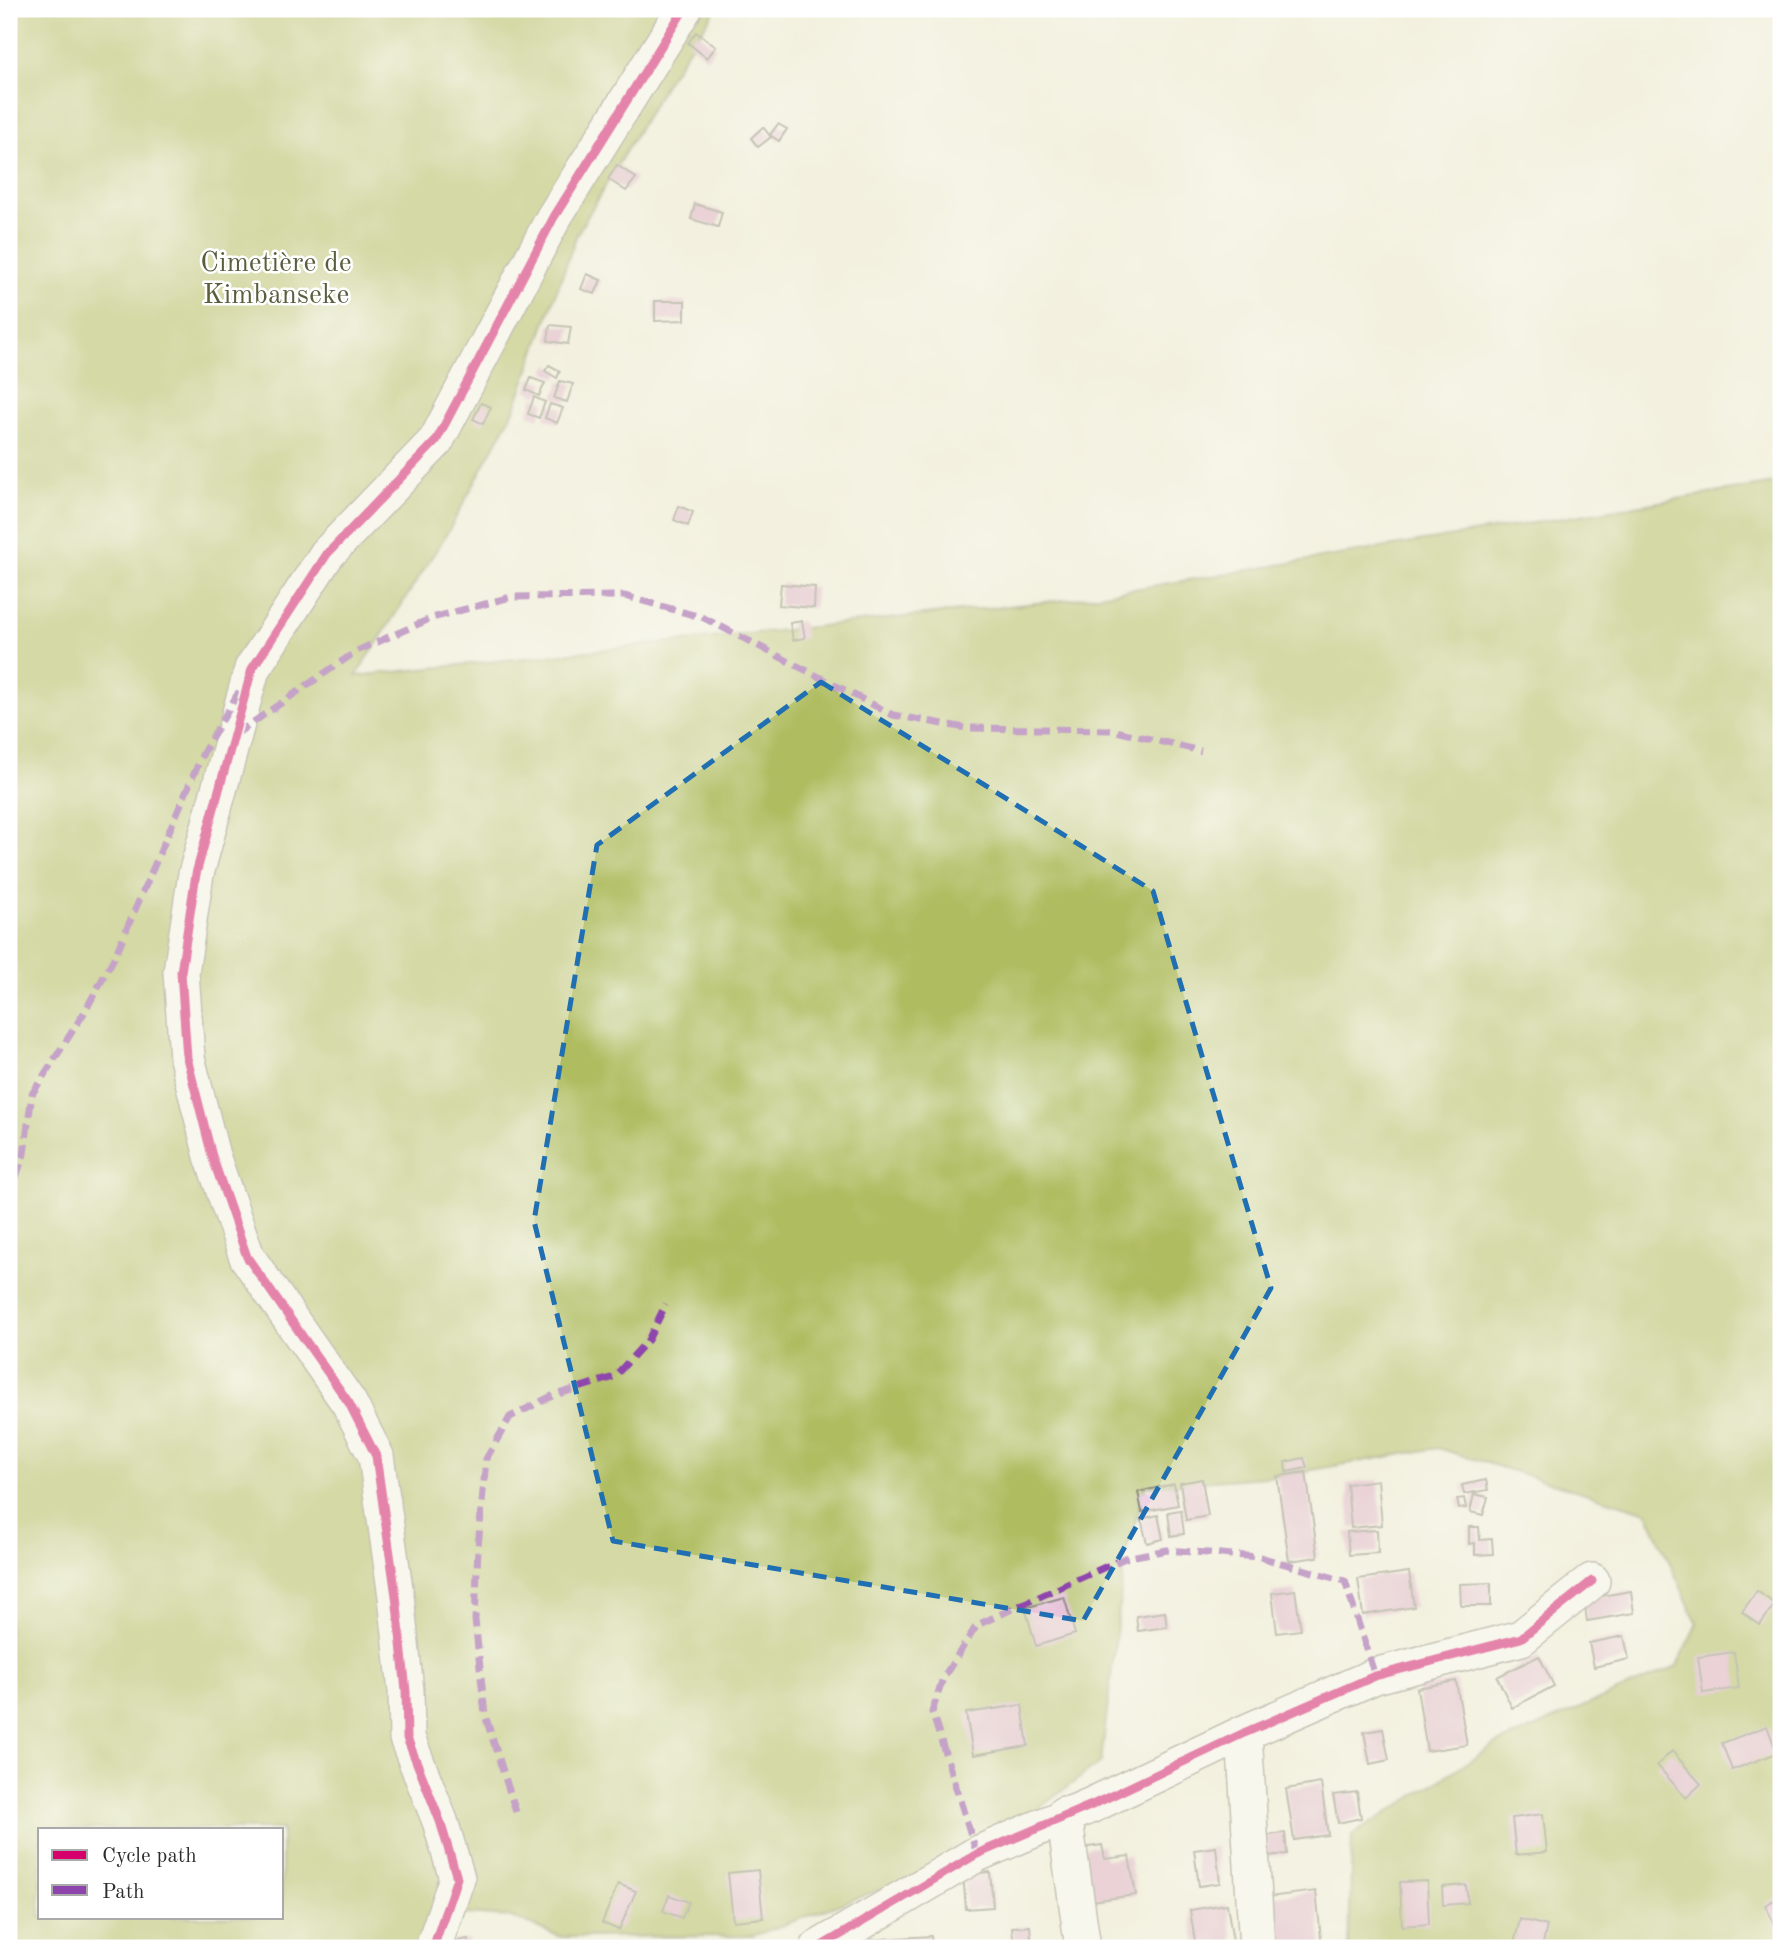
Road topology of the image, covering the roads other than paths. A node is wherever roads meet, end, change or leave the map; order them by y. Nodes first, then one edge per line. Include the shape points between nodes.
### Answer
1 (684, 9) edge
2 (1592, 1581) dead end
3 (1244, 1733) junction
4 (1065, 1814) junction
5 (433, 1948) edge
6 (818, 1948) edge
7 (1083, 1948) edge
8 (1257, 1948) edge

1 - 5 street via 554,217 436,441 327,554 253,669 196,874 181,972 187,1058 212,1156 247,1257 349,1403 376,1455 407,1691 407,1738 457,1878
2 - 3 street via 1521,1638 1375,1676
3 - 4 street
3 - 8 street
4 - 6 street via 976,1854
4 - 7 street

